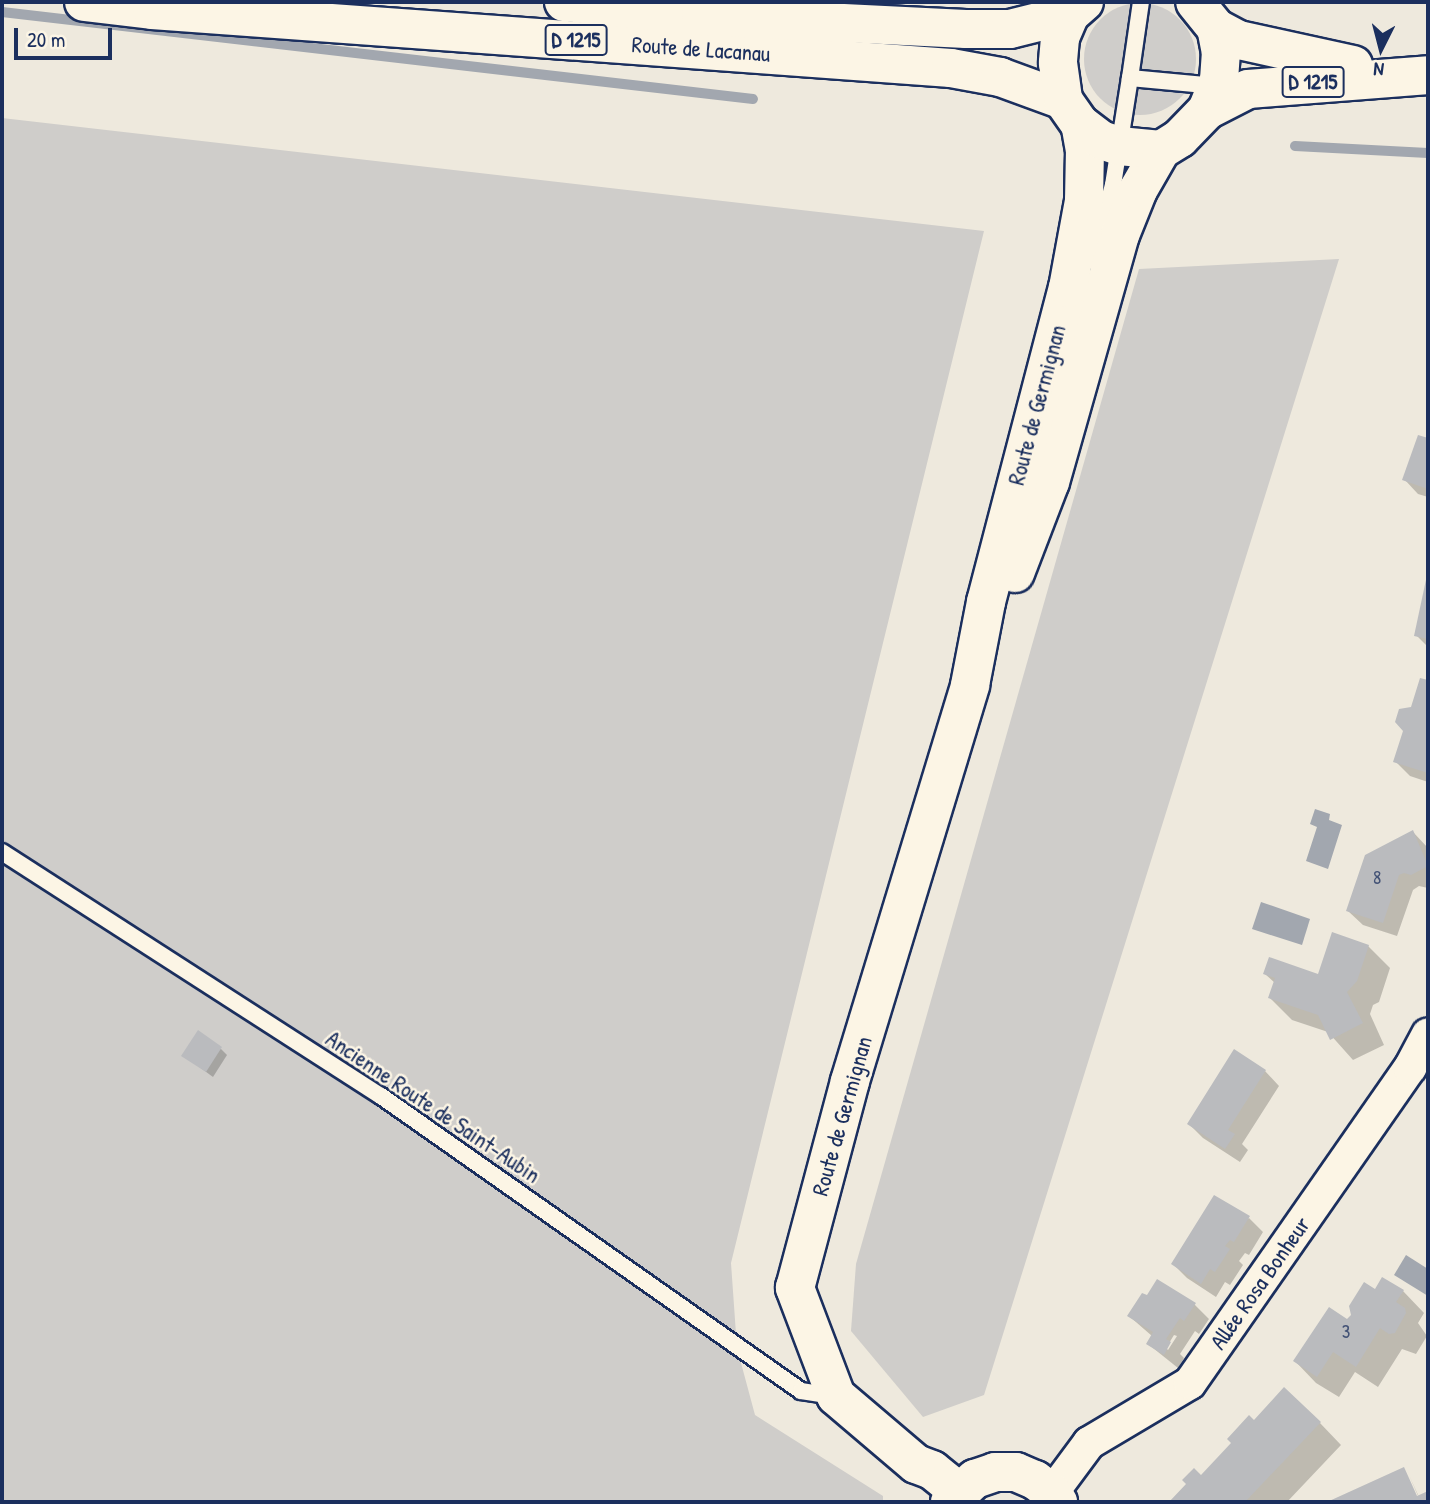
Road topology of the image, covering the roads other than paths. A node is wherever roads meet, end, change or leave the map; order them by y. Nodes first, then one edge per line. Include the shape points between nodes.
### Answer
1 (84, 2) edge
2 (564, 2) edge
3 (1141, 2) edge
4 (1077, 8) edge
5 (1205, 15) edge
6 (1426, 75) edge
7 (1130, 78) junction
8 (1224, 95) junction
9 (1072, 112) junction
10 (1119, 146) junction
11 (1161, 150) junction
12 (1089, 277) dead end
13 (1078, 316) dead end
14 (999, 614) junction
15 (970, 685) junction
16 (2, 852) edge
17 (1428, 1034) edge
18 (836, 1396) junction
19 (954, 1497) edge
20 (1055, 1497) edge

1 - 9 main road, Route de Lacanau / D 1215 via 951,68 1000,77
2 - 4 main road, Route de Lacanau / D 1215 via 701,16 966,29 1010,29
3 - 7 lane
4 - 9 main road, Route de Germignan via 1060,38 1058,63
5 - 6 main road, D 1215 via 1239,40 1316,59
5 - 8 main road via 1221,53
6 - 8 main road, D 1215
7 - 8 lane
7 - 10 lane
8 - 11 main road
9 - 10 main road, Route de Lacanau via 1101,140
9 - 15 main road, Route de Germignan via 1086,177 1078,240 986,602
10 - 11 main road
10 - 12 lane via 1114,185
11 - 14 main road, Route de Germignan via 1120,235 1051,482
13 - 14 lane
14 - 15 main road, Route de Germignan
15 - 18 main road, Route de Germignan via 854,1068 795,1288
16 - 18 lane, Ancienne Route de Saint-Aubin via 381,1096 801,1391
17 - 20 street, Allée Rosa Bonheur via 1410,1069 1190,1383 1089,1443
18 - 19 main road, Route de Germignan via 916,1464 932,1470
19 - 20 main road via 975,1479 995,1472 1016,1472 1035,1480

